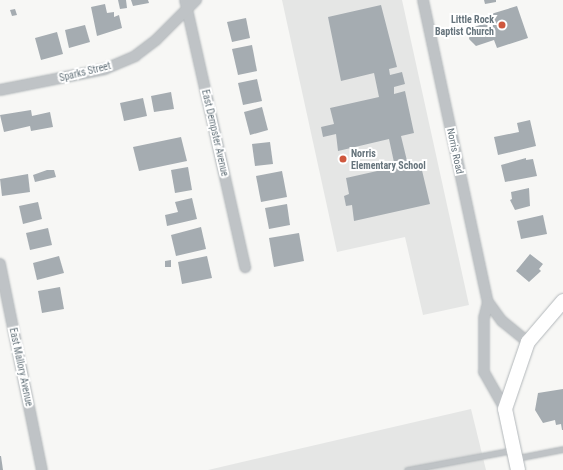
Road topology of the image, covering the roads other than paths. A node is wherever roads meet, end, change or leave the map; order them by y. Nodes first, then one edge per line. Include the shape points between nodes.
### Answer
1 (185, 0) edge
2 (196, 0) edge
3 (423, 0) edge
4 (188, 10) junction
5 (0, 90) edge
6 (0, 264) edge
7 (246, 267) dead end
8 (563, 301) edge
9 (488, 302) junction
10 (528, 342) junction
11 (505, 409) junction
12 (563, 450) edge
13 (516, 459) edge
14 (42, 470) edge
15 (407, 470) edge

1 - 4 street, East Dempster Avenue
2 - 4 street, Sparks Street
3 - 9 street, Norris Road
4 - 5 street, Sparks Street via 135,56 105,69
4 - 7 street, East Dempster Avenue
6 - 14 street, East Mallory Avenue
8 - 10 main road
9 - 10 street, Norris Road via 502,321
9 - 11 street, Norris Road via 484,318 484,372
10 - 11 main road
11 - 13 main road, Norris Road
12 - 13 lane
13 - 15 lane

